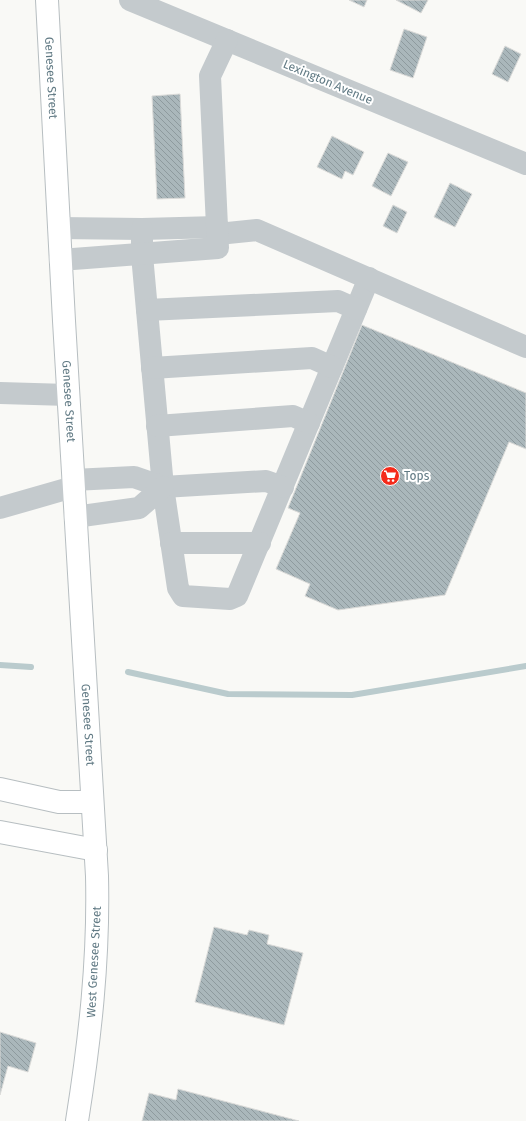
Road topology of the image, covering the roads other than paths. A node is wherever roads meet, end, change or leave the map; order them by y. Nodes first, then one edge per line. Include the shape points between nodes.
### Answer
1 (47, 0) edge
2 (130, 0) edge
3 (227, 40) junction
4 (526, 164) edge
5 (59, 228) junction
6 (142, 229) junction
7 (218, 236) junction
8 (142, 255) junction
9 (60, 260) junction
10 (369, 278) junction
11 (356, 309) junction
12 (147, 310) junction
13 (526, 347) edge
14 (332, 367) junction
15 (152, 368) junction
16 (0, 393) edge
17 (68, 395) junction
18 (309, 423) junction
19 (157, 426) junction
20 (73, 483) junction
21 (162, 487) junction
22 (283, 487) junction
23 (0, 508) edge
24 (75, 517) junction
25 (260, 543) junction
26 (171, 544) junction
27 (0, 789) edge
28 (92, 802) junction
29 (0, 832) edge
30 (96, 850) junction
31 (77, 1121) edge

1 - 5 main road, Genesee Street
2 - 3 street, Lexington Avenue
3 - 4 street, Lexington Avenue
3 - 7 street via 210,76
5 - 6 street
5 - 9 main road, Genesee Street
6 - 7 street
6 - 8 street
7 - 8 street
7 - 10 street via 257,230
8 - 9 street
8 - 12 street
9 - 17 main road, Genesee Street
10 - 11 street
10 - 13 street
11 - 12 street via 338,301
11 - 14 street
12 - 15 street
14 - 15 street via 312,358
14 - 18 street
15 - 19 street
16 - 17 street
17 - 20 main road, Genesee Street
18 - 19 street via 293,416
18 - 22 street
19 - 21 street
20 - 21 street via 134,477
20 - 23 street
20 - 24 main road, Genesee Street
21 - 22 street via 266,481
21 - 24 street via 139,508
21 - 26 street
22 - 25 street
24 - 28 main road, Genesee Street
25 - 26 street
25 - 26 street via 237,596 230,599 183,596 178,588
27 - 28 main road via 59,802
28 - 30 main road, West Genesee Street
29 - 30 main road
30 - 31 main road, West Genesee Street via 98,925 95,990

